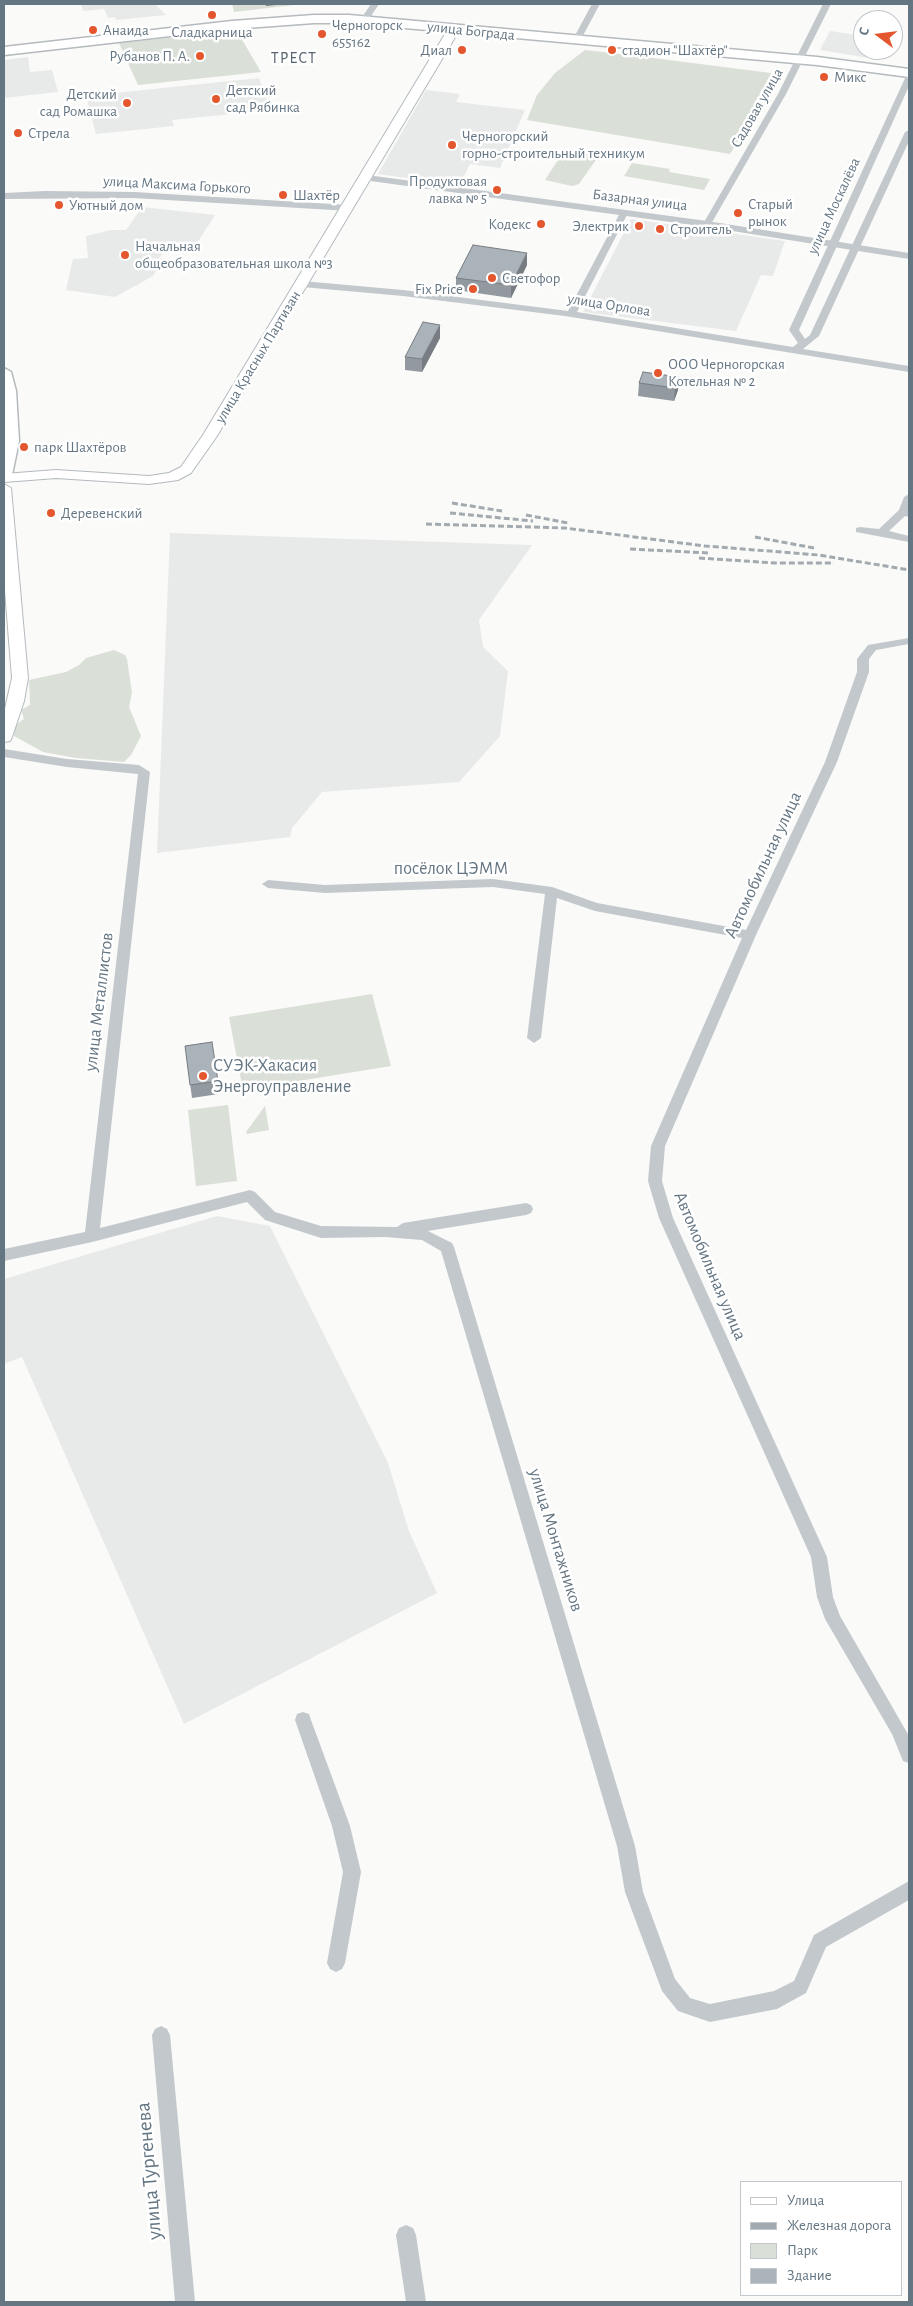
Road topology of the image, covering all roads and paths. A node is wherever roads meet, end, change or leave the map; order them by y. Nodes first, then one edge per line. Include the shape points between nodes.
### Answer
1 (375, 4) edge
2 (596, 4) edge
3 (827, 4) edge
4 (364, 20) junction
5 (454, 29) junction
6 (576, 41) junction
7 (4, 51) edge
8 (800, 60) junction
9 (909, 73) edge
10 (909, 78) edge
11 (909, 132) edge
12 (367, 178) junction
13 (4, 196) edge
14 (349, 208) junction
15 (624, 213) junction
16 (707, 224) junction
17 (832, 243) junction
18 (857, 247) junction
19 (909, 256) edge
20 (302, 284) junction
21 (571, 314) junction
22 (804, 345) junction
23 (794, 351) junction
24 (909, 369) edge
25 (4, 372) edge
26 (4, 477) edge
27 (4, 488) edge
28 (909, 497) edge
29 (907, 512) edge
30 (5, 528) edge
31 (860, 530) dead end
32 (881, 532) junction
33 (909, 539) edge
34 (9, 613) edge
35 (909, 641) edge
36 (4, 737) edge
37 (4, 753) edge
38 (268, 884) dead end
39 (552, 891) junction
40 (750, 935) junction
41 (534, 1038) dead end
42 (526, 1209) dead end
43 (385, 1231) junction
44 (92, 1236) junction
45 (4, 1255) edge
46 (303, 1720) dead end
47 (909, 1755) edge
48 (909, 1890) edge
49 (336, 1963) dead end
50 (161, 2035) dead end
51 (406, 2235) dead end
52 (185, 2302) edge
53 (416, 2302) edge

1 - 4 street
2 - 6 street
3 - 8 street, Садовая улица
4 - 5 main road, улица Бограда
4 - 7 main road, улица Бограда via 314,19 232,25
5 - 6 main road, улица Бограда
5 - 12 main road, улица Красных Партизан
6 - 8 main road, улица Бограда
8 - 9 main road, улица Бограда
8 - 16 street, Садовая улица
10 - 17 street, улица Москалёва
11 - 18 street
12 - 14 main road, улица Красных Партизан
12 - 15 street, Базарная улица
13 - 14 street, улица Максима Горького via 134,195
14 - 20 main road, улица Красных Партизан
15 - 16 street, Базарная улица
15 - 21 street
16 - 17 street, Базарная улица
17 - 18 street, Базарная улица
17 - 22 street, улица Москалёва via 794,330
18 - 19 street, Базарная улица
18 - 22 street via 814,336
20 - 21 street, улица Орлова
20 - 26 main road, улица Красных Партизан via 186,470 173,477 149,480 56,474
21 - 23 street, улица Орлова
22 - 23 street
23 - 24 street, улица Орлова
25 - 26 main road via 11,440
27 - 30 main road
28 - 29 street
29 - 32 street
30 - 34 main road
31 - 32 street
32 - 33 street
34 - 36 main road via 20,678
35 - 40 street, Автомобильная улица via 872,647 863,659 863,672 831,762
37 - 44 street, улица Металлистов via 144,772
38 - 39 street, посёлок ЦЭММ via 325,890 493,883
39 - 40 street, посёлок ЦЭММ via 595,907
39 - 41 street
40 - 47 street, Автомобильная улица via 658,1146 655,1181 666,1218 819,1557 824,1597 833,1619 898,1729
42 - 43 street
43 - 44 street via 321,1232 270,1216 250,1196
43 - 48 street, улица Монтажников via 424,1236 447,1247 626,1846 634,1892 668,1985 684,2006 710,2013 777,2000 800,1987 820,1941
44 - 45 street
46 - 49 street via 341,1826 352,1872
50 - 52 street, улица Тургенева
51 - 53 street

